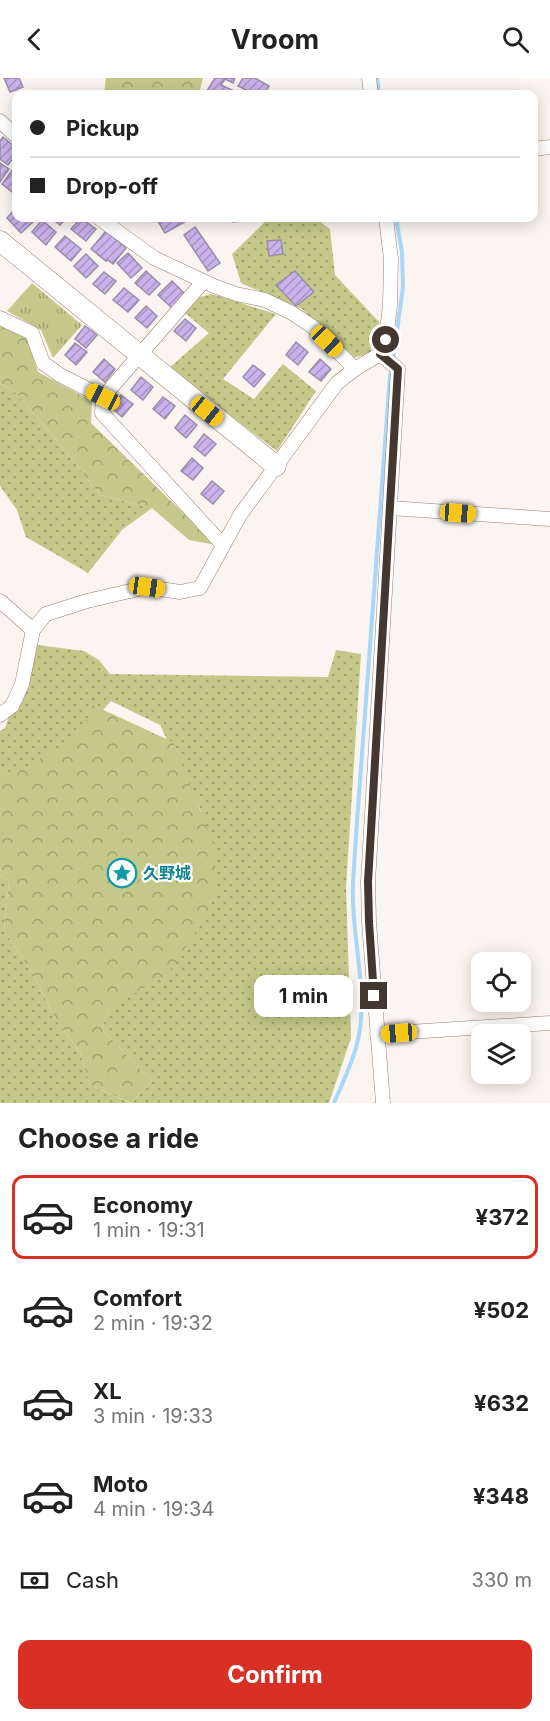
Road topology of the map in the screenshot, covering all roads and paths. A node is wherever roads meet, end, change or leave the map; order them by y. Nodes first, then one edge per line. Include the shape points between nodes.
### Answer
1 (0, 121) edge
2 (12, 132) edge
3 (104, 222) edge
4 (386, 222) edge
5 (0, 241) edge
6 (204, 282) junction
7 (0, 318) edge
8 (380, 354) junction
9 (139, 356) junction
10 (355, 369) junction
11 (103, 397) junction
12 (276, 466) junction
13 (390, 508) junction
14 (550, 519) edge
15 (223, 545) junction
16 (0, 601) edge
17 (33, 630) junction
18 (0, 715) edge
19 (550, 1023) edge
20 (378, 1034) junction
21 (383, 1103) edge

1 - 2 street
3 - 6 street via 154,258
4 - 8 street via 390,305 386,340
5 - 9 street
6 - 9 street
6 - 10 street via 265,300 292,313 313,327
7 - 11 street via 32,333 43,363
8 - 10 street
8 - 13 street via 398,369
9 - 11 street
9 - 12 street
10 - 12 street via 336,383
11 - 15 street via 102,414
12 - 15 street
13 - 14 street
13 - 20 street via 368,882
15 - 17 street via 200,588 180,592 147,587 87,600 46,614
16 - 17 street
17 - 18 street via 22,684 12,706
19 - 20 street
20 - 21 street

